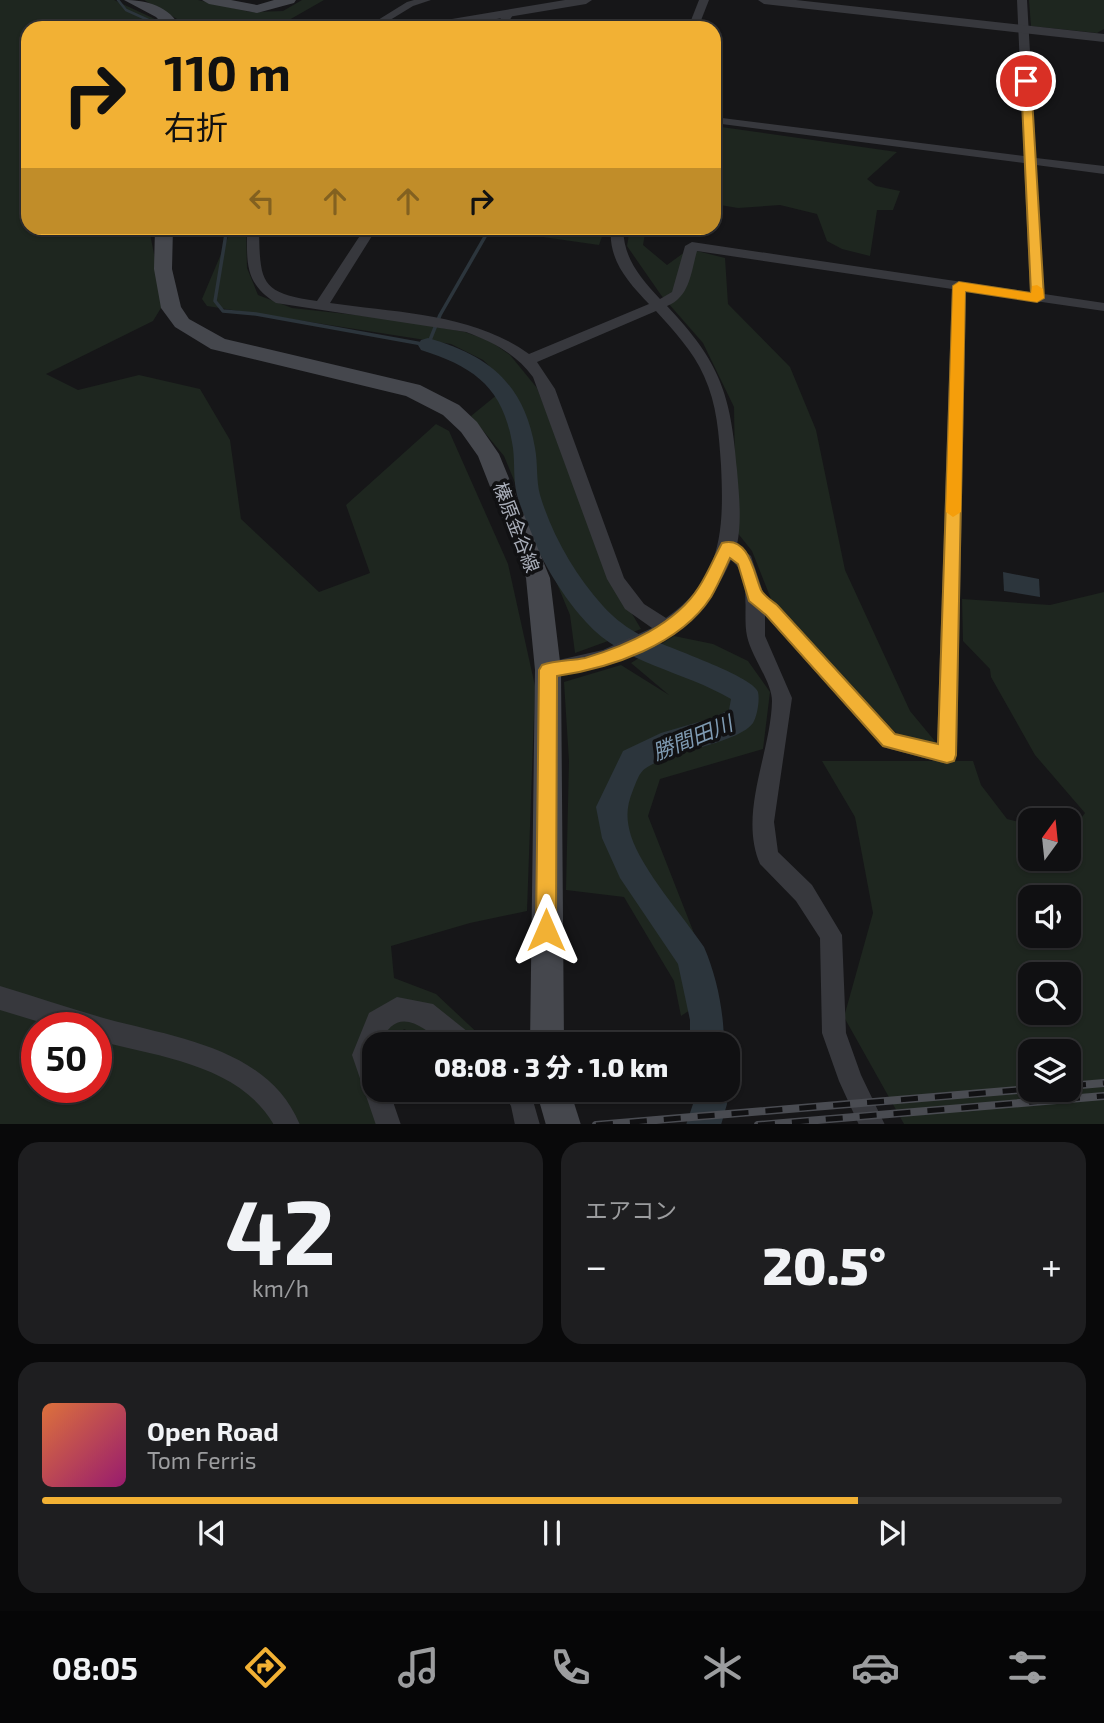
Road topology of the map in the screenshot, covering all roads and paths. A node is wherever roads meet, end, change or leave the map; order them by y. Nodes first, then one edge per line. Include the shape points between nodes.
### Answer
1 (131, 0) edge
2 (209, 0) edge
3 (289, 0) edge
4 (426, 0) edge
5 (586, 0) edge
6 (704, 0) edge
7 (764, 0) edge
8 (1022, 0) edge
9 (509, 13) junction
10 (171, 21) edge
11 (382, 21) edge
12 (463, 21) edge
13 (504, 21) edge
14 (696, 21) edge
15 (1023, 28) junction
16 (1104, 38) edge
17 (721, 121) edge
18 (1030, 161) junction
19 (1104, 170) edge
20 (164, 235) edge
21 (253, 235) edge
22 (367, 235) edge
23 (617, 235) edge
24 (959, 286) junction
25 (1037, 298) junction
26 (659, 305) junction
27 (320, 307) junction
28 (1104, 307) edge
29 (528, 360) junction
30 (727, 548) junction
31 (755, 596) junction
32 (663, 632) junction
33 (548, 670) junction
34 (0, 998) edge
35 (44, 1012) edge
36 (373, 1032) edge
37 (449, 1032) edge
38 (547, 1032) edge
39 (112, 1033) edge
40 (381, 1102) edge
41 (522, 1102) edge
42 (557, 1102) edge
43 (288, 1124) edge
44 (389, 1124) edge
45 (528, 1124) edge
46 (564, 1124) edge
47 (872, 1124) edge

1 - 10 main road
2 - 3 main road via 257,9
4 - 11 street
5 - 9 street
6 - 14 street
7 - 15 street
8 - 15 street
9 - 12 street
9 - 13 street
15 - 16 street
15 - 18 street
17 - 18 street
18 - 19 street
18 - 25 street
20 - 33 main road, 榛原金谷線 via 163,269 171,308 198,334 246,352 412,390 451,410 470,427 488,454 538,578
21 - 27 street via 254,275 261,285 281,300
22 - 27 street
23 - 26 street via 618,248 633,281
24 - 25 street
24 - 26 street via 692,246 678,293
24 - 31 street via 947,755 890,741
25 - 28 street
26 - 29 street
26 - 30 street via 708,368 720,399 731,489
27 - 29 street via 469,328 495,338
29 - 32 street via 547,388 616,579 627,600
30 - 31 street via 745,561
30 - 32 street via 704,593
31 - 47 street via 755,636 782,698 763,822 768,857 804,893 831,935 834,1033
32 - 33 street via 586,665
33 - 38 main road, 榛原金谷線
34 - 35 street
36 - 37 street via 377,1021 397,1009 425,1012
39 - 43 street via 231,1068 262,1086 284,1112
40 - 44 street
41 - 45 street
42 - 46 main road

